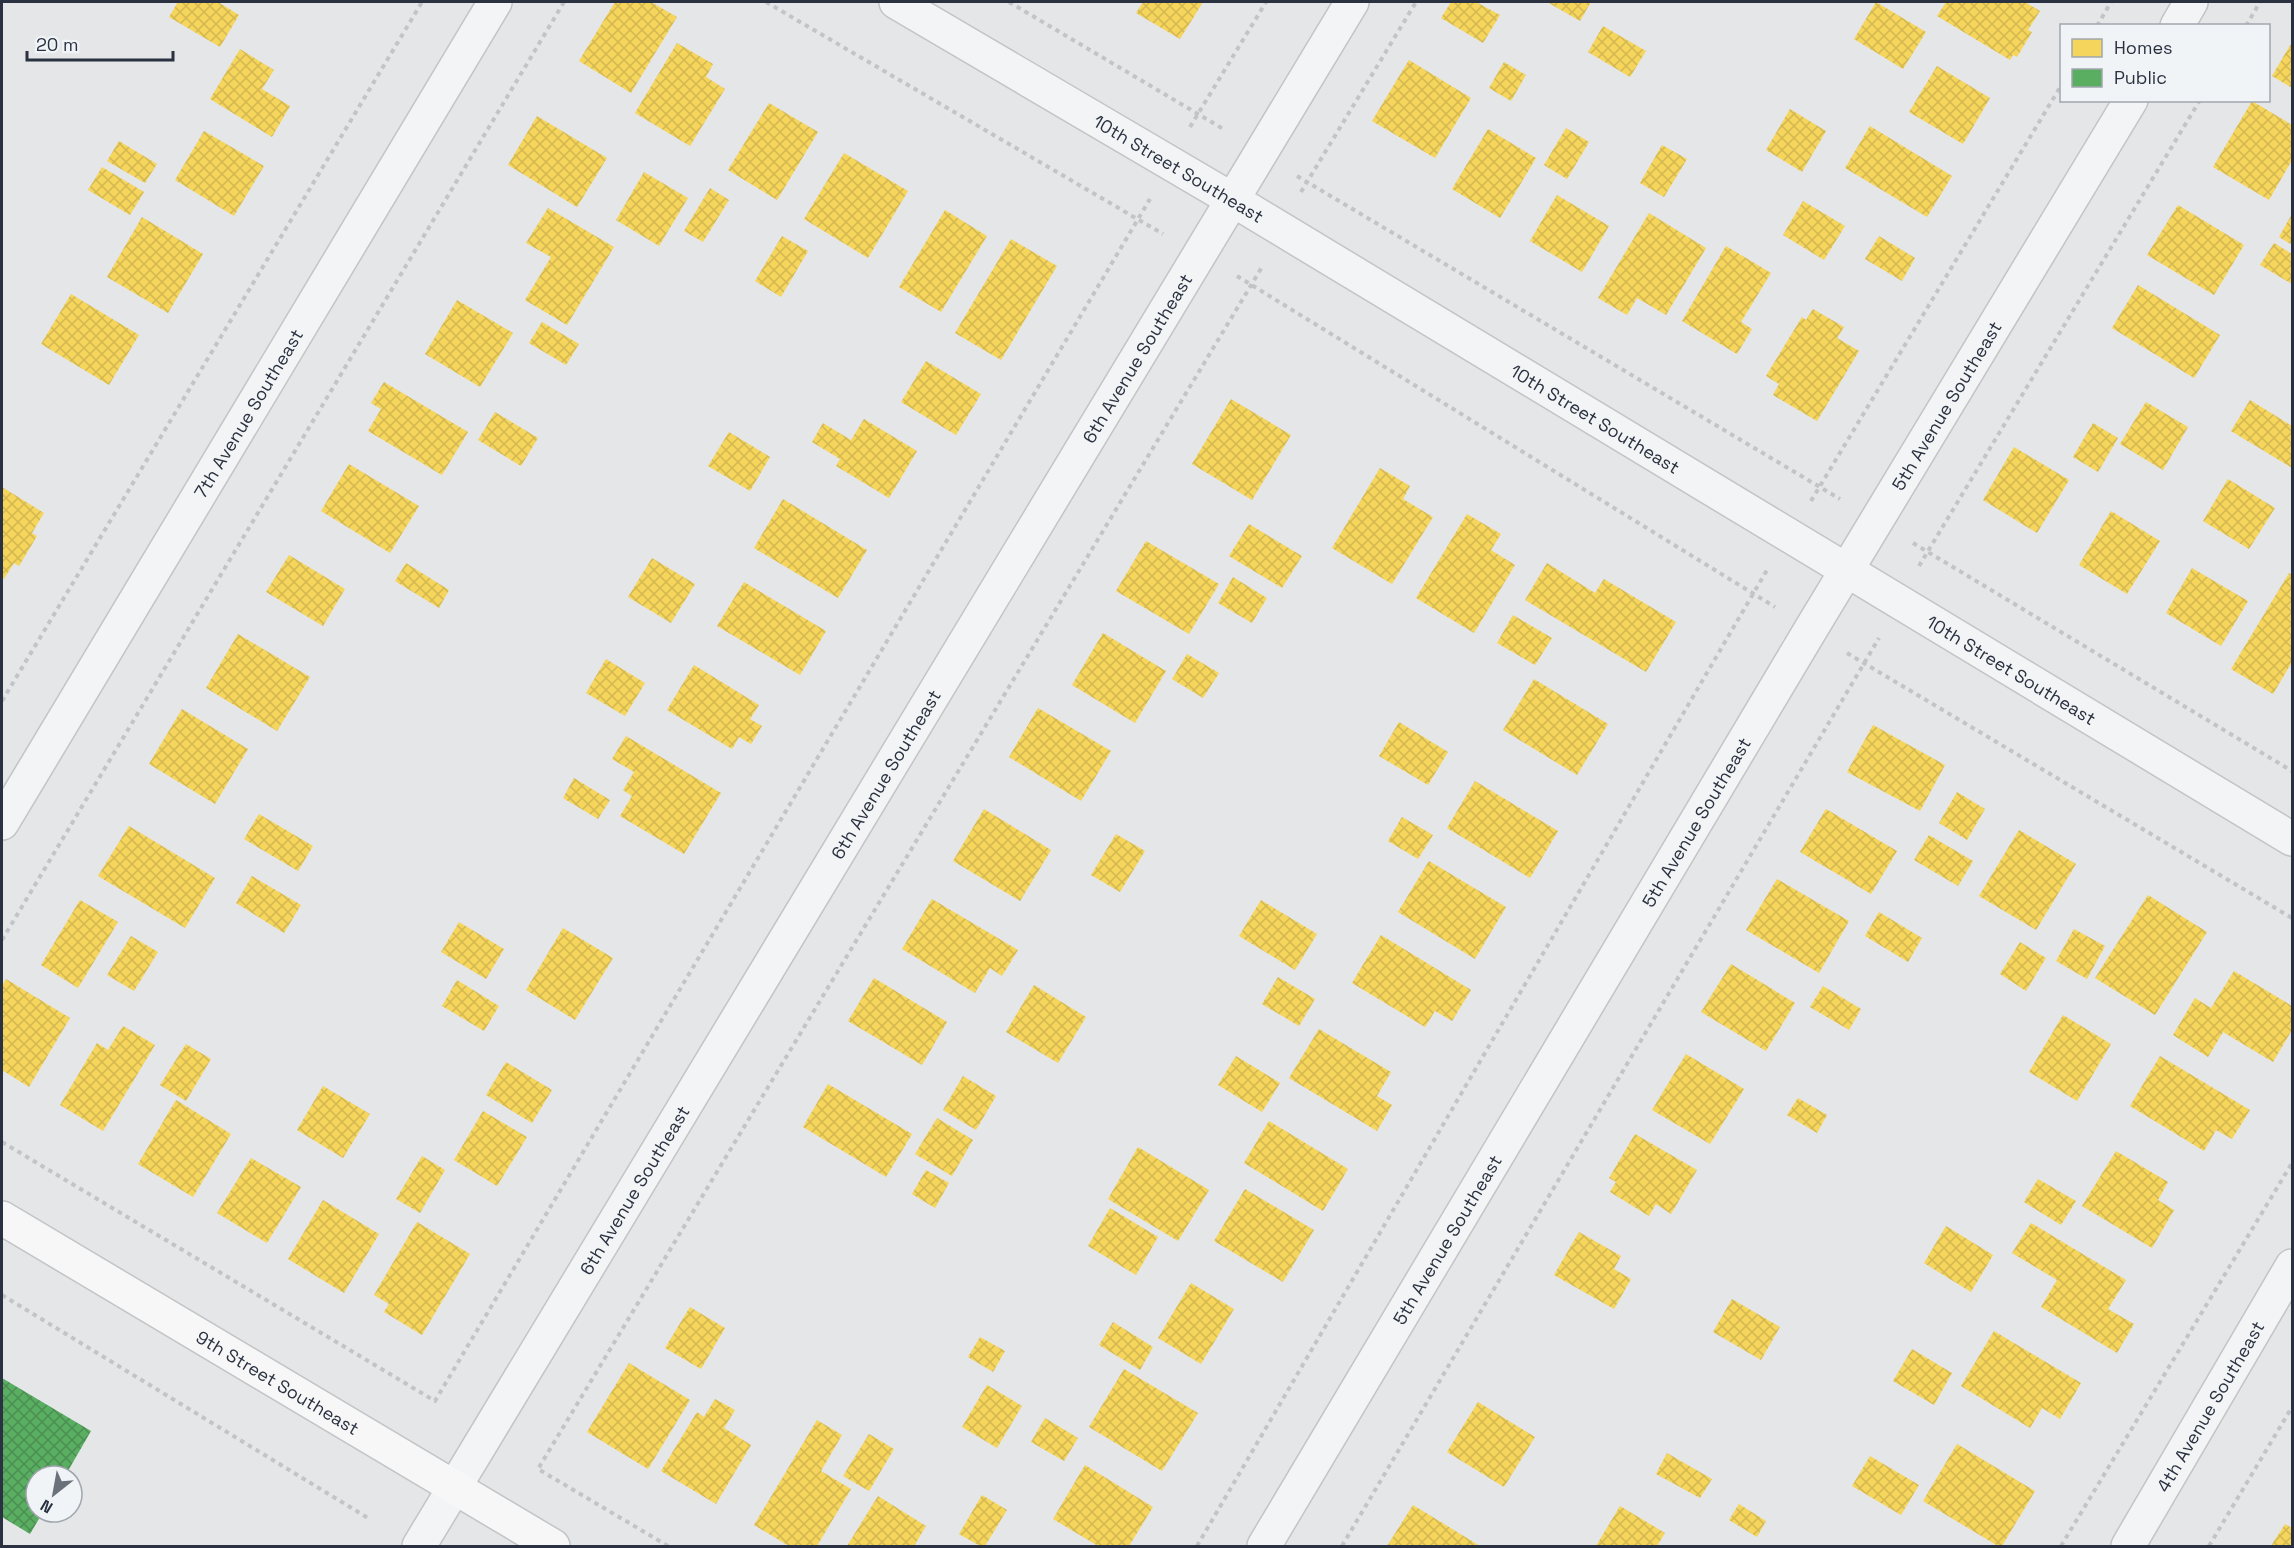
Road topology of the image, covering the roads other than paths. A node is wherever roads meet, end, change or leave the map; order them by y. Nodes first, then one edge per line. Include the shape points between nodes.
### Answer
1 (495, 2) edge
2 (896, 2) edge
3 (1352, 2) edge
4 (2192, 2) edge
5 (2178, 24) edge
6 (2130, 102) edge
7 (1233, 200) junction
8 (1846, 569) junction
9 (2, 823) edge
10 (2292, 839) edge
11 (2, 1218) edge
12 (2292, 1266) edge
13 (454, 1487) junction
14 (419, 1546) edge
15 (553, 1546) edge
16 (1264, 1546) edge
17 (2128, 1546) edge

1 - 9 street, 7th Avenue Southeast
2 - 7 street, 10th Street Southeast
3 - 7 street, 6th Avenue Southeast
4 - 5 street
6 - 8 street, 5th Avenue Southeast
7 - 8 street, 10th Street Southeast
7 - 13 street, 6th Avenue Southeast
8 - 10 street, 10th Street Southeast
8 - 16 street, 5th Avenue Southeast
11 - 13 street, 9th Street Southeast
12 - 17 street, 4th Avenue Southeast
13 - 14 street, 6th Avenue Southeast
13 - 15 street, 9th Street Southeast

